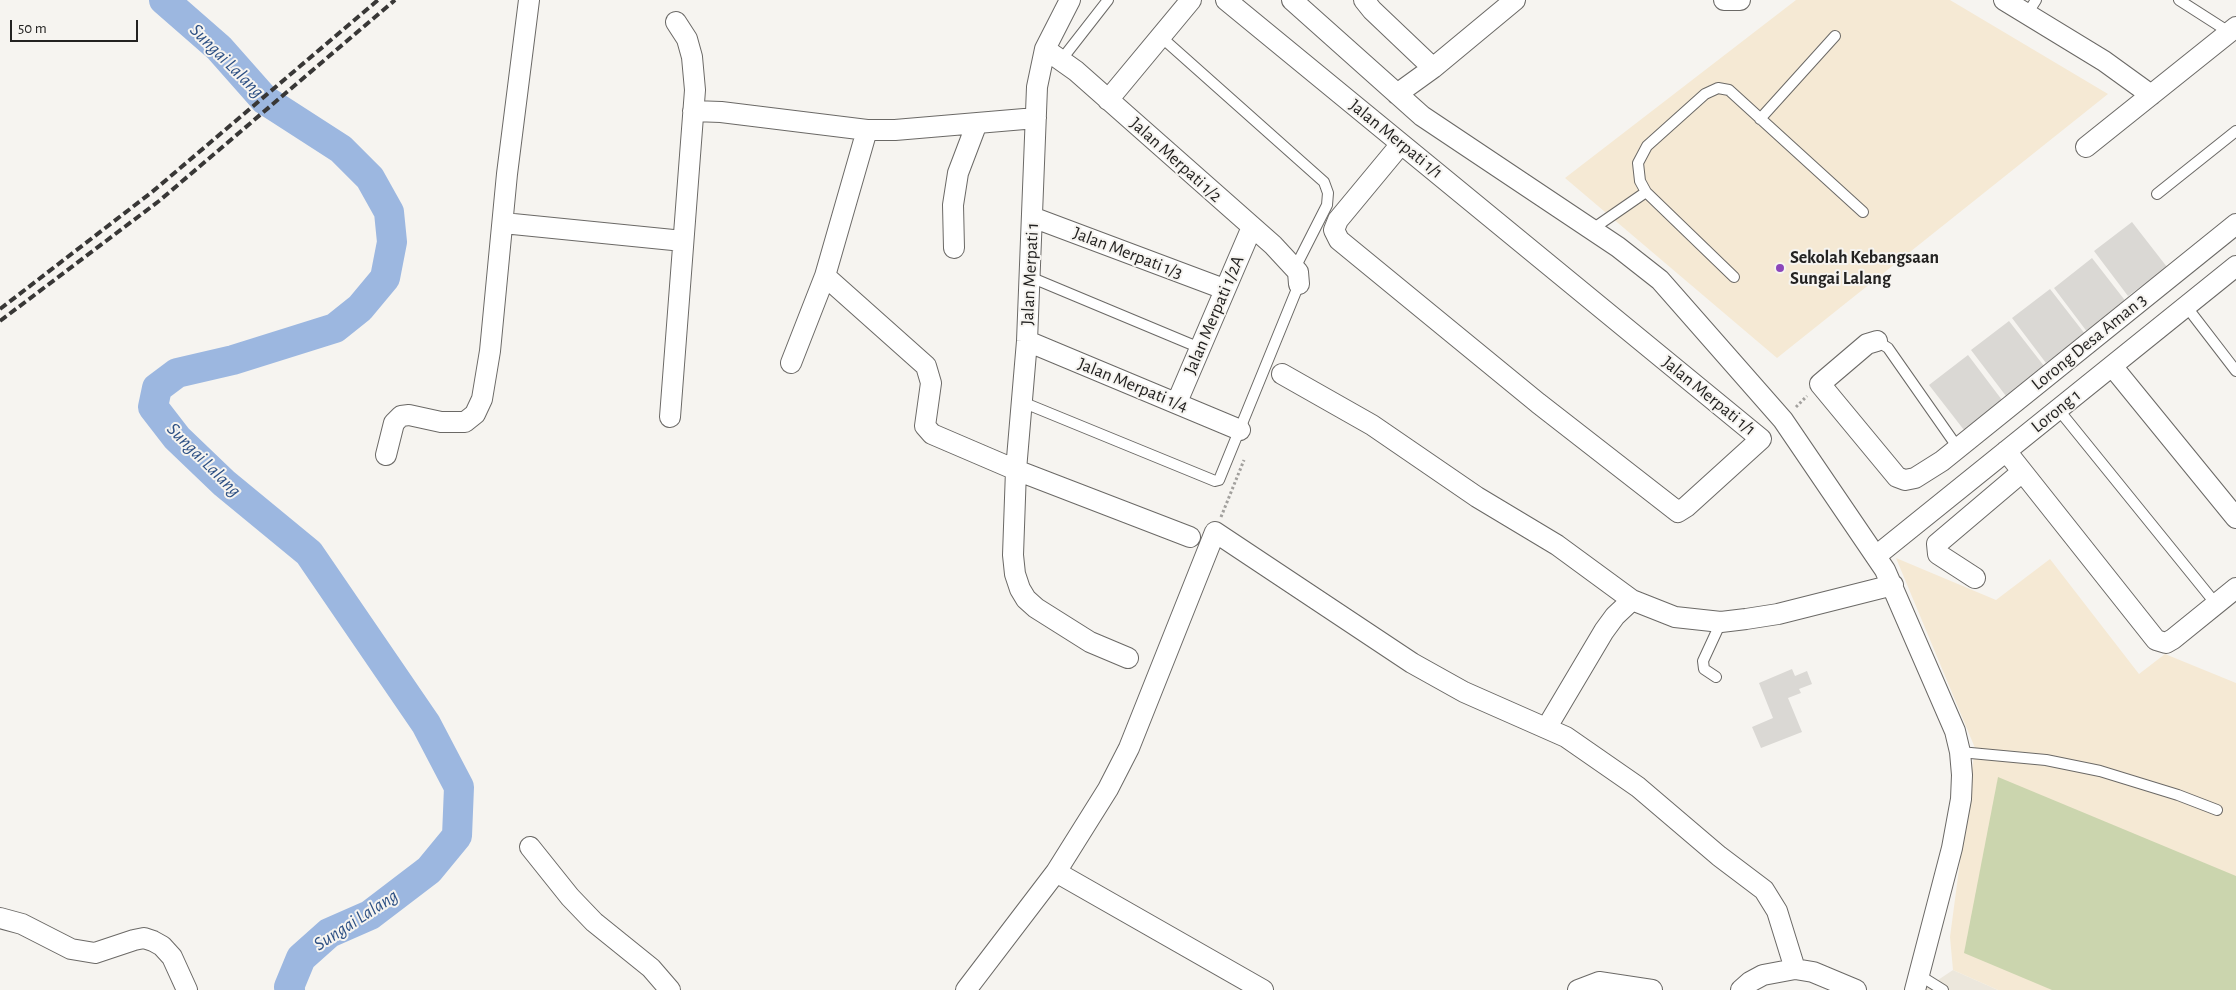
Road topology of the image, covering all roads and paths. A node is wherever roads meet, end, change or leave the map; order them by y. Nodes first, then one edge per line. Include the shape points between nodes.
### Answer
1 (529, 0) edge
2 (1070, 0) edge
3 (1108, 0) edge
4 (1190, 0) edge
5 (1226, 0) edge
6 (1292, 0) edge
7 (1364, 0) edge
8 (1515, 0) edge
9 (1724, 0) edge
10 (1740, 0) edge
11 (2004, 0) edge
12 (2179, 0) edge
13 (2032, 7) edge
14 (676, 22) dead end
15 (2233, 30) edge
16 (1160, 36) junction
17 (1835, 36) dead end
18 (1054, 54) junction
19 (1433, 68) junction
20 (1397, 94) junction
21 (2151, 96) junction
22 (1108, 100) junction
23 (693, 111) junction
24 (1036, 118) junction
25 (1760, 118) junction
26 (977, 122) junction
27 (867, 130) junction
28 (2236, 131) edge
29 (1401, 144) junction
30 (2086, 147) dead end
31 (1646, 192) junction
32 (2157, 194) dead end
33 (1863, 212) dead end
34 (1032, 217) junction
35 (503, 223) junction
36 (2236, 224) edge
37 (1252, 228) junction
38 (1591, 230) junction
39 (683, 242) junction
40 (954, 248) dead end
41 (2236, 266) edge
42 (824, 276) junction
43 (1030, 277) junction
44 (1298, 277) junction
45 (1734, 277) dead end
46 (1224, 289) junction
47 (2186, 306) junction
48 (1027, 341) junction
49 (1877, 341) joint
50 (1200, 348) junction
51 (791, 363) dead end
52 (2112, 366) junction
53 (2236, 371) edge
54 (1282, 374) dead end
55 (1820, 384) junction
56 (1022, 402) junction
57 (1177, 402) junction
58 (2058, 410) junction
59 (670, 417) dead end
60 (1783, 420) junction
61 (1240, 430) junction
62 (1761, 440) junction
63 (1958, 448) junction
64 (2006, 451) junction
65 (386, 455) dead end
66 (1942, 461) junction
67 (1016, 470) junction
68 (2022, 472) junction
69 (1963, 486) junction
70 (2236, 518) edge
71 (1190, 537) dead end
72 (1876, 556) junction
73 (1975, 578) dead end
74 (1893, 585) junction
75 (2236, 588) edge
76 (1632, 600) junction
77 (2216, 604) junction
78 (1721, 622) junction
79 (1128, 658) dead end
80 (1716, 677) dead end
81 (1547, 727) junction
82 (1960, 752) junction
83 (2217, 810) dead end
84 (530, 847) dead end
85 (1056, 872) junction
86 (0, 918) edge
87 (1794, 969) junction
88 (1917, 983) edge
89 (970, 988) edge
90 (187, 990) edge
91 (670, 990) edge
92 (1263, 990) edge
93 (1578, 990) edge
94 (1652, 990) edge
95 (1741, 990) edge
96 (1856, 990) edge
97 (1943, 990) edge

1 - 35 street
2 - 18 street, Jalan Merpati 1
3 - 18 lane
4 - 16 street
5 - 29 street, Jalan Merpati 1/1
6 - 20 street
7 - 19 street
8 - 19 street
9 - 10 street
11 - 13 street
12 - 15 lane
13 - 21 street
14 - 23 street via 687,39 692,57
15 - 21 street
16 - 22 street
16 - 44 lane via 1324,182 1328,193 1327,205
17 - 25 lane
18 - 22 street, Jalan Merpati 1/2
18 - 24 street, Jalan Merpati 1 via 1039,73
19 - 20 street
20 - 38 street via 1442,132
21 - 30 street
22 - 37 street, Jalan Merpati 1/2
23 - 27 street
23 - 39 street
24 - 26 street
24 - 34 street, Jalan Merpati 1
25 - 31 lane via 1729,90 1718,88 1705,94 1647,146 1638,163 1640,182
25 - 33 lane
26 - 27 street via 930,128
26 - 40 street via 958,173 953,205
27 - 42 street
28 - 32 lane
29 - 62 street, Jalan Merpati 1/1
29 - 62 street, Jalan Merpati 1/1 via 1338,220 1334,230 1339,240 1678,512
31 - 38 lane
31 - 45 lane
34 - 43 street, Jalan Merpati 1
34 - 46 street, Jalan Merpati 1/3
35 - 39 street
35 - 65 street via 486,383 475,414 465,422 454,424 401,416 394,423
36 - 63 street, Lorong Desa Aman 3
37 - 44 street, Jalan Merpati 1/2
37 - 46 street, Jalan Merpati 1/2A
38 - 60 street via 1660,280
39 - 59 street
41 - 47 street, Lorong 1
42 - 51 street
42 - 67 street via 926,366 931,383 925,426 932,434
43 - 48 street, Jalan Merpati 1
43 - 50 lane
44 - 61 lane
46 - 50 street, Jalan Merpati 1/2A
47 - 52 street, Lorong 1
47 - 53 lane
48 - 56 street, Jalan Merpati 1
48 - 57 street, Jalan Merpati 1/4
49 - 55 street via 1867,344
49 - 63 lane via 1888,348
50 - 57 street, Jalan Merpati 1/2A
52 - 58 street, Lorong 1
52 - 70 street
54 - 76 street via 1372,425 1477,497 1557,545
55 - 60 path
55 - 66 street, Lorong Desa Aman 3 via 1896,477 1915,478
56 - 61 lane via 1215,481 1219,480
56 - 67 street, Jalan Merpati 1
57 - 61 street, Jalan Merpati 1/4
58 - 64 street, Lorong 1
58 - 77 lane
60 - 62 street
60 - 72 street
63 - 66 street, Lorong Desa Aman 3
64 - 68 street
64 - 69 street, Lorong 1
66 - 69 street
67 - 71 street
67 - 79 street, Jalan Merpati 1 via 1013,555 1020,589 1036,608 1090,642
68 - 73 street via 1937,544 1938,554
68 - 77 street via 2156,640 2166,643 2174,639
69 - 72 street, Lorong 1
72 - 74 street
74 - 78 street via 1778,614
74 - 82 street via 1955,731
75 - 77 street
76 - 78 street via 1675,617
76 - 81 street via 1614,616
78 - 80 lane via 1702,660 1704,669
81 - 85 street via 1464,692 1412,663 1215,532 1129,748 1108,789
81 - 87 street via 1638,787 1764,890 1777,911
82 - 83 lane via 2046,760 2100,771
82 - 88 street via 1962,775 1957,823
84 - 91 street via 564,891 594,922 651,968
85 - 89 street
85 - 92 street
86 - 90 street via 22,924 71,949 95,954 134,940 144,938 153,941 172,957
87 - 95 street via 1763,975
87 - 96 street via 1813,972
88 - 97 lane
93 - 94 street via 1604,982

